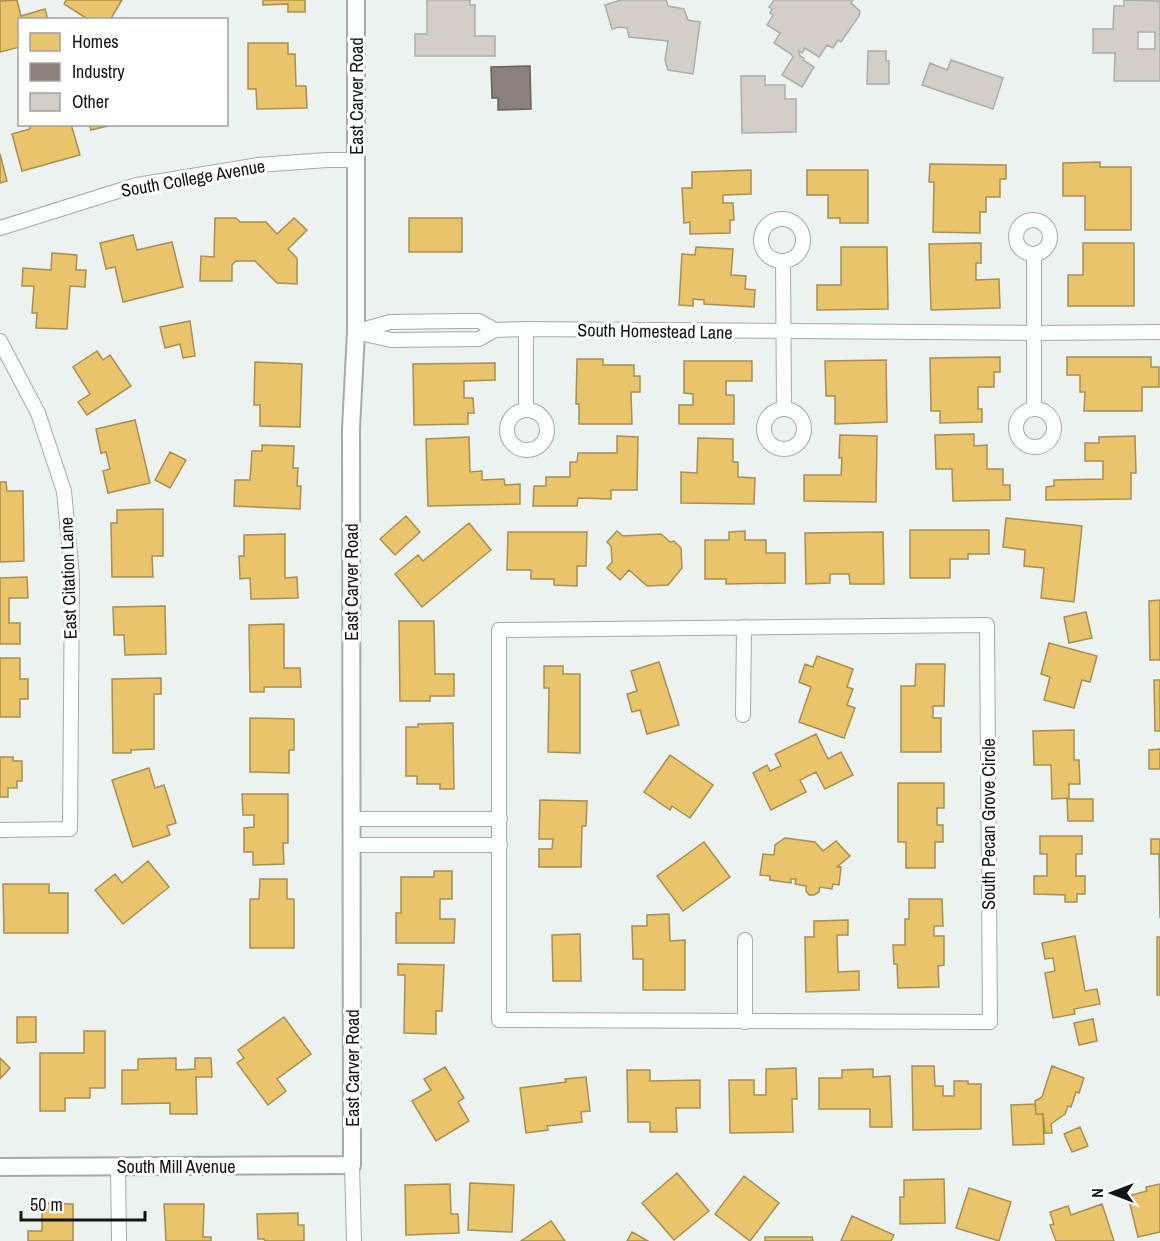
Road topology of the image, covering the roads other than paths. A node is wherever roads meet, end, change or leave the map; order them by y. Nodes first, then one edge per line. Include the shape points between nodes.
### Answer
1 (356, 0) edge
2 (356, 160) junction
3 (0, 228) edge
4 (1034, 255) dead end
5 (783, 261) dead end
6 (526, 329) junction
7 (356, 332) junction
8 (783, 332) junction
9 (1160, 332) edge
10 (1034, 333) junction
11 (0, 341) edge
12 (526, 409) dead end
13 (784, 409) dead end
14 (1034, 409) dead end
15 (744, 627) junction
16 (743, 716) dead end
17 (351, 819) junction
18 (424, 819) junction
19 (500, 819) junction
20 (0, 830) edge
21 (351, 845) junction
22 (424, 845) junction
23 (500, 845) junction
24 (745, 940) dead end
25 (745, 1022) junction
26 (352, 1165) junction
27 (118, 1166) junction
28 (0, 1167) edge
29 (119, 1241) edge
30 (354, 1241) edge

1 - 2 street, East Carver Road
2 - 3 street, South College Avenue via 258,165 137,185
2 - 7 street, East Carver Road
4 - 10 street
5 - 8 street
6 - 7 street, South Homestead Lane via 495,330 479,339 391,340
6 - 8 street, South Homestead Lane
6 - 12 street
7 - 17 street, East Carver Road via 351,428
8 - 10 street, South Homestead Lane
8 - 13 street
9 - 10 street, South Homestead Lane
10 - 14 street
11 - 20 street, East Citation Lane via 38,413 64,491 72,576 70,829
15 - 16 street
15 - 19 street, South Pecan Grove Circle via 499,630
15 - 25 street, South Pecan Grove Circle via 987,625 990,1022
17 - 18 street
17 - 21 street, East Carver Road
18 - 19 street
18 - 22 street
19 - 23 street, South Pecan Grove Circle
21 - 22 street
21 - 26 street, East Carver Road
22 - 23 street
23 - 25 street, South Pecan Grove Circle via 499,1020
24 - 25 street
26 - 27 street, South Mill Avenue
26 - 30 street
27 - 28 street, South Mill Avenue
27 - 29 street

